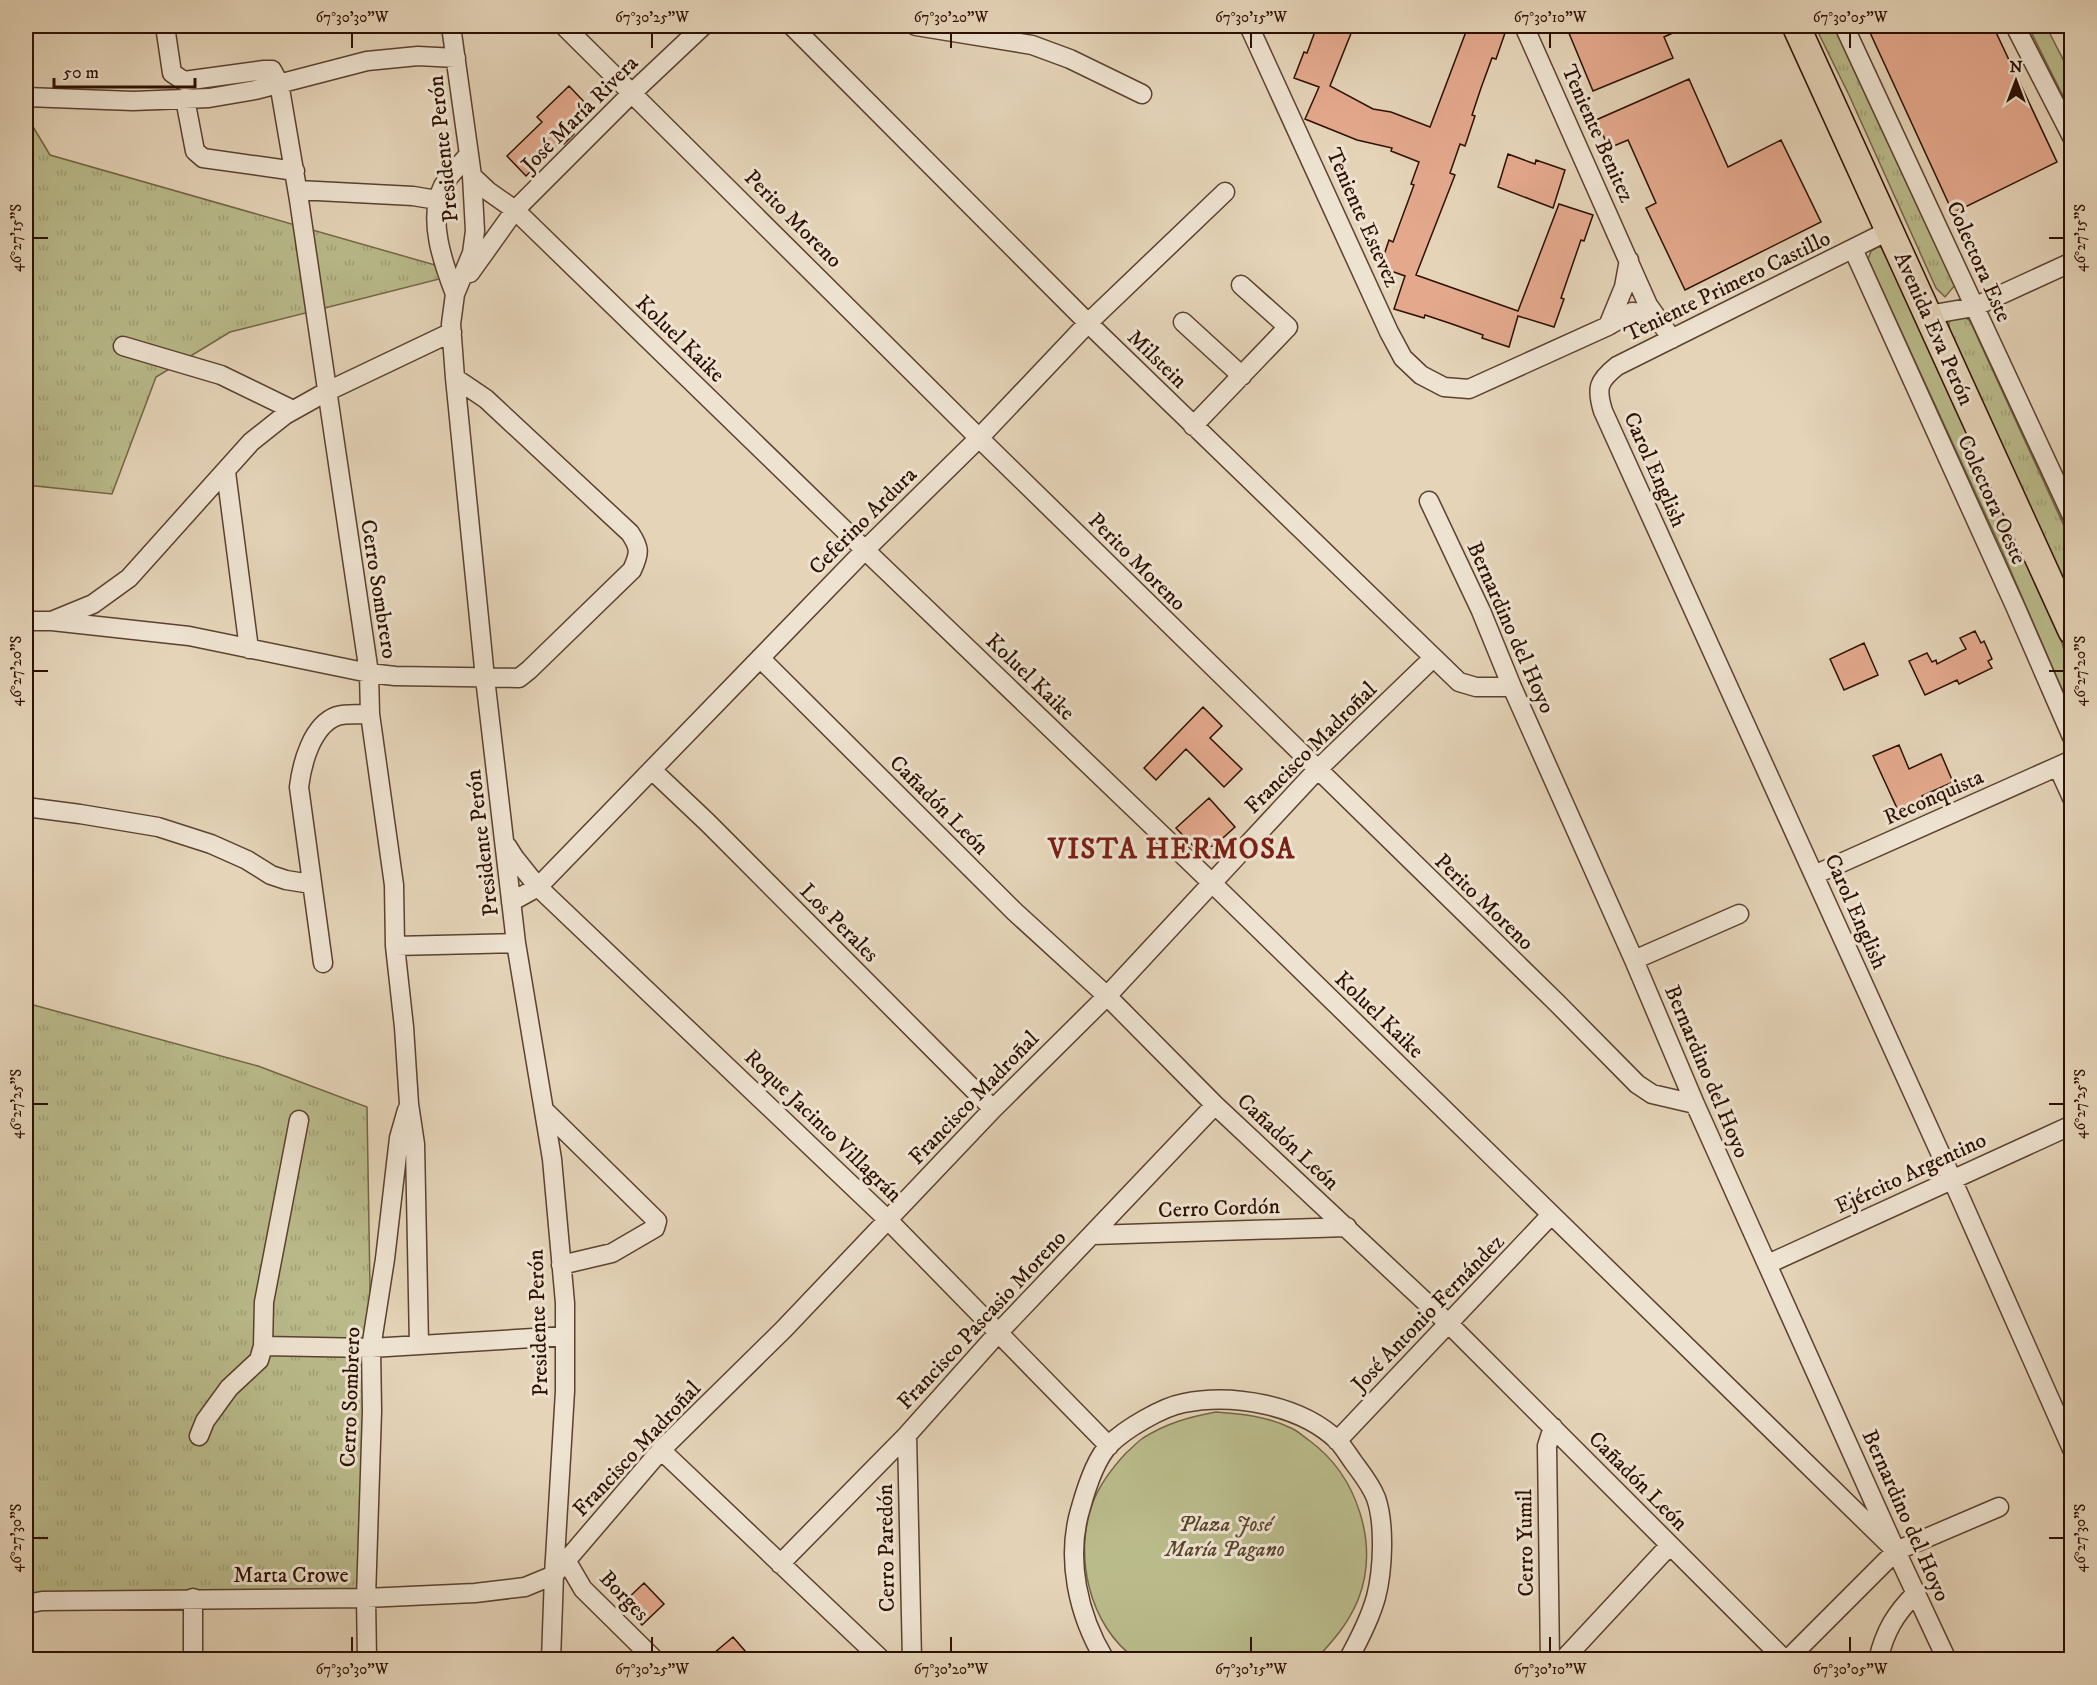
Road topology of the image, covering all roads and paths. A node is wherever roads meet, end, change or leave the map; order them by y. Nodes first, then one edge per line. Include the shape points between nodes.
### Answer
1 (165, 26) edge
2 (451, 26) edge
3 (564, 26) edge
4 (703, 26) edge
5 (792, 26) edge
6 (916, 26) edge
7 (1249, 26) edge
8 (1524, 26) edge
9 (1796, 26) edge
10 (1844, 26) edge
11 (2015, 26) edge
12 (456, 58) junction
13 (279, 83) junction
14 (633, 92) junction
15 (1142, 94) dead end
16 (26, 97) edge
17 (185, 99) junction
18 (2072, 137) edge
19 (469, 154) junction
20 (294, 171) junction
21 (472, 176) junction
22 (298, 190) junction
23 (1225, 192) dead end
24 (437, 201) junction
25 (515, 210) junction
26 (1890, 230) junction
27 (1853, 249) junction
28 (1629, 260) junction
29 (2072, 262) edge
30 (1241, 285) dead end
31 (455, 294) junction
32 (1974, 307) junction
33 (1652, 314) junction
34 (1928, 315) junction
35 (1183, 322) dead end
36 (1088, 323) junction
37 (1608, 326) junction
38 (452, 333) junction
39 (1672, 339) junction
40 (123, 346) dead end
41 (1242, 376) junction
42 (455, 378) junction
43 (1469, 389) joint
44 (326, 392) junction
45 (1598, 394) joint
46 (293, 410) junction
47 (1193, 426) junction
48 (979, 438) junction
49 (225, 472) junction
50 (1429, 501) dead end
51 (2072, 516) edge
52 (865, 550) junction
53 (26, 621) edge
54 (52, 621) junction
55 (2067, 621) edge
56 (2072, 639) edge
57 (249, 649) junction
58 (760, 658) junction
59 (1433, 658) junction
60 (369, 673) junction
61 (485, 678) junction
62 (1512, 687) junction
63 (370, 714) junction
64 (2072, 737) edge
65 (2069, 761) edge
66 (652, 770) junction
67 (1317, 770) junction
68 (2072, 798) edge
69 (26, 807) edge
70 (505, 842) junction
71 (1814, 875) junction
72 (1212, 883) junction
73 (311, 884) junction
74 (538, 887) junction
75 (512, 902) junction
76 (1739, 914) dead end
77 (516, 943) junction
78 (395, 946) junction
79 (1634, 960) junction
80 (323, 963) dead end
81 (1107, 996) junction
82 (409, 1104) junction
83 (1215, 1104) junction
84 (1695, 1104) junction
85 (993, 1109) junction
86 (544, 1110) junction
87 (299, 1120) dead end
88 (2072, 1125) edge
89 (1952, 1179) junction
90 (1551, 1215) junction
91 (888, 1220) junction
92 (1347, 1227) junction
93 (1093, 1235) junction
94 (1768, 1264) junction
95 (561, 1265) junction
96 (1449, 1324) junction
97 (999, 1332) junction
98 (565, 1336) junction
99 (419, 1345) junction
100 (263, 1346) junction
101 (371, 1348) junction
102 (1553, 1428) junction
103 (907, 1435) junction
104 (199, 1436) dead end
105 (1337, 1441) junction
106 (1109, 1446) junction
107 (2072, 1449) edge
108 (661, 1450) junction
109 (1999, 1507) dead end
110 (1670, 1545) junction
111 (1896, 1551) junction
112 (566, 1560) junction
113 (780, 1564) junction
114 (554, 1575) junction
115 (1916, 1593) junction
116 (193, 1598) junction
117 (366, 1598) junction
118 (26, 1604) edge
119 (194, 1659) edge
120 (368, 1659) edge
121 (551, 1659) edge
122 (655, 1659) edge
123 (882, 1659) edge
124 (912, 1659) edge
125 (1105, 1659) edge
126 (1348, 1659) edge
127 (1550, 1659) edge
128 (1563, 1659) edge
129 (1786, 1659) edge
130 (1878, 1659) edge
131 (1947, 1659) edge

1 - 13 street via 172,73 184,81 272,70
2 - 12 street, Presidente Perón
3 - 14 street, Perito Moreno
4 - 14 street, José María Rivera
5 - 36 street, Milstein
6 - 15 street via 1032,45 1071,59
7 - 43 street, Teniente Estevez via 1403,358 1421,375 1444,387
8 - 28 street, Teniente Benitez
9 - 26 highway, Avenida Eva Perón
10 - 32 street, Colectora Este
11 - 18 street
12 - 13 street via 418,56 367,61
12 - 19 street, Presidente Perón
13 - 17 street via 209,98
13 - 20 street, Cerro Sombrero
14 - 25 street, José María Rivera
14 - 48 street, Perito Moreno
16 - 17 street
17 - 20 street via 195,152 203,158
19 - 21 street, Presidente Perón
19 - 24 street via 444,184
20 - 22 street, Cerro Sombrero
21 - 25 street, Koluel Kaike
21 - 31 street, Presidente Perón via 472,253
22 - 24 street via 413,196
22 - 44 street, Cerro Sombrero
23 - 36 street, Ceferino Ardura
24 - 31 street via 441,259
25 - 31 street, José María Rivera
25 - 52 street, Koluel Kaike
26 - 27 street, Teniente Primero Castillo
26 - 34 highway, Avenida Eva Perón
27 - 39 street, Teniente Primero Castillo
27 - 64 street, Colectora Oeste
28 - 33 street, Teniente Benitez
28 - 37 street, Teniente Primero Castillo via 1624,287
29 - 32 street
30 - 41 street via 1288,327
31 - 38 street, Presidente Perón
32 - 34 street
32 - 51 street, Colectora Este
33 - 37 street via 1632,312
33 - 39 street, Teniente Benitez
34 - 55 highway, Avenida Eva Perón
35 - 41 street
36 - 47 street, Milstein
36 - 48 street, Ceferino Ardura
37 - 43 street, Teniente Primero Castillo
38 - 42 street, Presidente Perón
38 - 44 street
39 - 45 street, Teniente Primero Castillo via 1617,366 1603,377
40 - 46 street via 221,375
41 - 47 street
42 - 61 street, Presidente Perón
42 - 61 street via 486,399 630,533 639,556 632,570 519,678
44 - 46 street
44 - 60 street, Cerro Sombrero
45 - 71 street, Carol English
46 - 49 street via 251,442
47 - 59 street, Milstein
48 - 52 street, Ceferino Ardura
48 - 67 street, Perito Moreno
49 - 54 street via 129,578 93,604
49 - 57 street
50 - 62 street, Bernardino del Hoyo
52 - 58 street, Ceferino Ardura
52 - 72 street, Koluel Kaike
53 - 54 street
54 - 57 street via 189,636
55 - 56 street
57 - 60 street
58 - 66 street, Ceferino Ardura
58 - 81 street, Cañadón León via 1015,912
59 - 62 street, Milstein via 1459,682 1476,687
59 - 67 street, Francisco Madroñal
60 - 61 street
60 - 63 street, Cerro Sombrero
61 - 70 street, Presidente Perón
62 - 79 street, Bernardino del Hoyo
63 - 73 street via 339,715 323,724 301,769
63 - 78 street, Cerro Sombrero via 394,885
65 - 68 street
65 - 71 street, Reconquista
66 - 74 street, Ceferino Ardura
66 - 85 street, Los Perales
67 - 72 street, Francisco Madroñal
67 - 84 street, Perito Moreno via 1637,1084 1652,1094
69 - 73 street via 158,827 211,844 279,877
70 - 74 street, Roque Jacinto Villagrán
70 - 75 street, Presidente Perón
71 - 89 street, Carol English
72 - 81 street, Francisco Madroñal
72 - 90 street, Koluel Kaike
73 - 80 street
74 - 75 street, Ceferino Ardura
74 - 91 street, Roque Jacinto Villagrán
75 - 77 street, Presidente Perón
76 - 79 street
77 - 78 street
77 - 86 street, Presidente Perón
78 - 82 street, Cerro Sombrero
79 - 84 street, Bernardino del Hoyo
81 - 83 street, Cañadón León
81 - 85 street, Francisco Madroñal
82 - 99 street, Cerro Sombrero via 415,1143
82 - 101 street, Cerro Sombrero via 399,1138
83 - 92 street, Cañadón León
83 - 93 street, Francisco Pascasio Moreno
84 - 94 street, Bernardino del Hoyo
85 - 91 street, Francisco Madroñal
86 - 95 street, Presidente Perón
86 - 95 street via 657,1221 655,1228 612,1253
87 - 100 street via 264,1302
88 - 89 street, Ejército Argentino
89 - 94 street, Ejército Argentino
89 - 107 street, Carol English
90 - 96 street, José Antonio Fernández
90 - 111 street, Koluel Kaike
91 - 97 street, Roque Jacinto Villagrán
91 - 108 street, Francisco Madroñal
92 - 93 street, Cerro Cordón
92 - 96 street, Cañadón León
93 - 97 street, Francisco Pascasio Moreno
94 - 111 street, Bernardino del Hoyo
95 - 98 street, Presidente Perón
96 - 102 street, Cañadón León
96 - 105 street, José Antonio Fernández
97 - 103 street, Francisco Pascasio Moreno
97 - 106 street, Roque Jacinto Villagrán
98 - 99 street
98 - 114 street, Presidente Perón
99 - 101 street
100 - 101 street
100 - 104 street via 259,1360 229,1388
101 - 117 street, Cerro Sombrero
102 - 110 street, Cañadón León
102 - 127 street, Cerro Yumil via 1547,1446
103 - 113 street, Francisco Pascasio Moreno
103 - 124 street, Cerro Paredón
105 - 106 street via 1310,1422 1269,1404 1226,1400 1183,1403 1148,1417
105 - 126 street via 1365,1477 1376,1498 1380,1519 1376,1597
106 - 125 street via 1089,1481 1077,1520 1074,1558 1077,1596 1092,1639
108 - 112 street, Francisco Madroñal
108 - 113 street
109 - 111 street
110 - 128 street
110 - 129 street, Cañadón León
111 - 115 street, Bernardino del Hoyo
111 - 129 street
112 - 114 street, Francisco Madroñal
112 - 122 street, Borges via 583,1589
113 - 123 street
114 - 117 street, Marta Crowe via 525,1587
114 - 121 street, Presidente Perón
115 - 130 street via 1892,1620
115 - 131 street, Bernardino del Hoyo
116 - 117 street, Marta Crowe
116 - 118 street, Marta Crowe
116 - 119 street
117 - 120 street, Cerro Sombrero

